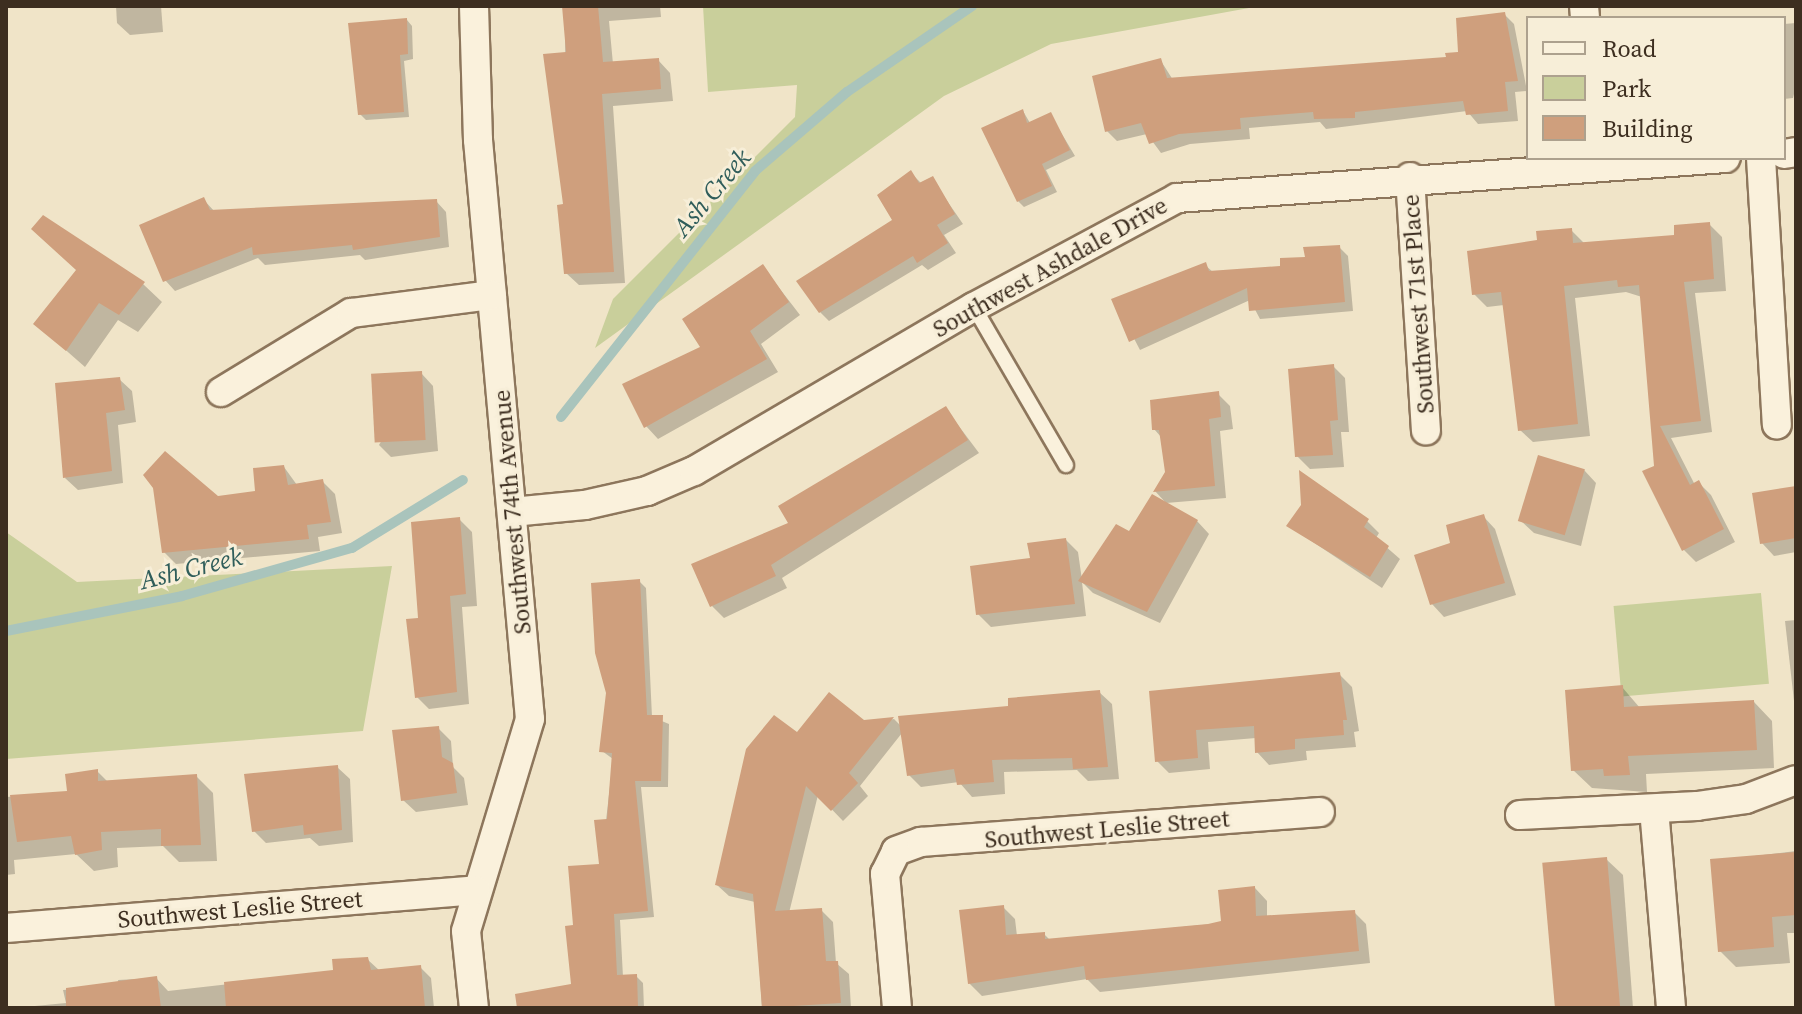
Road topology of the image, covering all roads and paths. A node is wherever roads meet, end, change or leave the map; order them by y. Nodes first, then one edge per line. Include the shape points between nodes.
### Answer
1 (474, 6) edge
2 (1639, 160) edge
3 (1761, 160) edge
4 (1595, 161) edge
5 (1410, 177) junction
6 (492, 295) junction
7 (974, 307) junction
8 (221, 392) dead end
9 (1777, 425) dead end
10 (1426, 430) dead end
11 (1066, 465) dead end
12 (512, 512) junction
13 (1796, 780) edge
14 (1654, 809) junction
15 (1320, 812) dead end
16 (1520, 815) dead end
17 (475, 890) junction
18 (6, 928) edge
19 (474, 1008) edge
20 (897, 1008) edge
21 (1671, 1008) edge

1 - 6 street, Southwest 74th Avenue via 478,140
2 - 4 street, Southwest Ashdale Drive
3 - 9 street
4 - 5 street, Southwest Ashdale Drive
5 - 7 street, Southwest Ashdale Drive via 1177,198
5 - 10 street, Southwest 71st Place
6 - 8 street via 351,313
6 - 12 street, Southwest 74th Avenue
7 - 11 lane
7 - 12 street, Southwest Ashdale Drive via 694,471 647,491 585,505
12 - 17 street, Southwest 74th Avenue via 530,719 517,775
13 - 14 street via 1746,799
14 - 16 street
14 - 21 street
15 - 20 street, Southwest Leslie Street via 921,842 896,851 885,874
17 - 18 street, Southwest Leslie Street
17 - 19 street, Southwest 74th Avenue via 466,931

